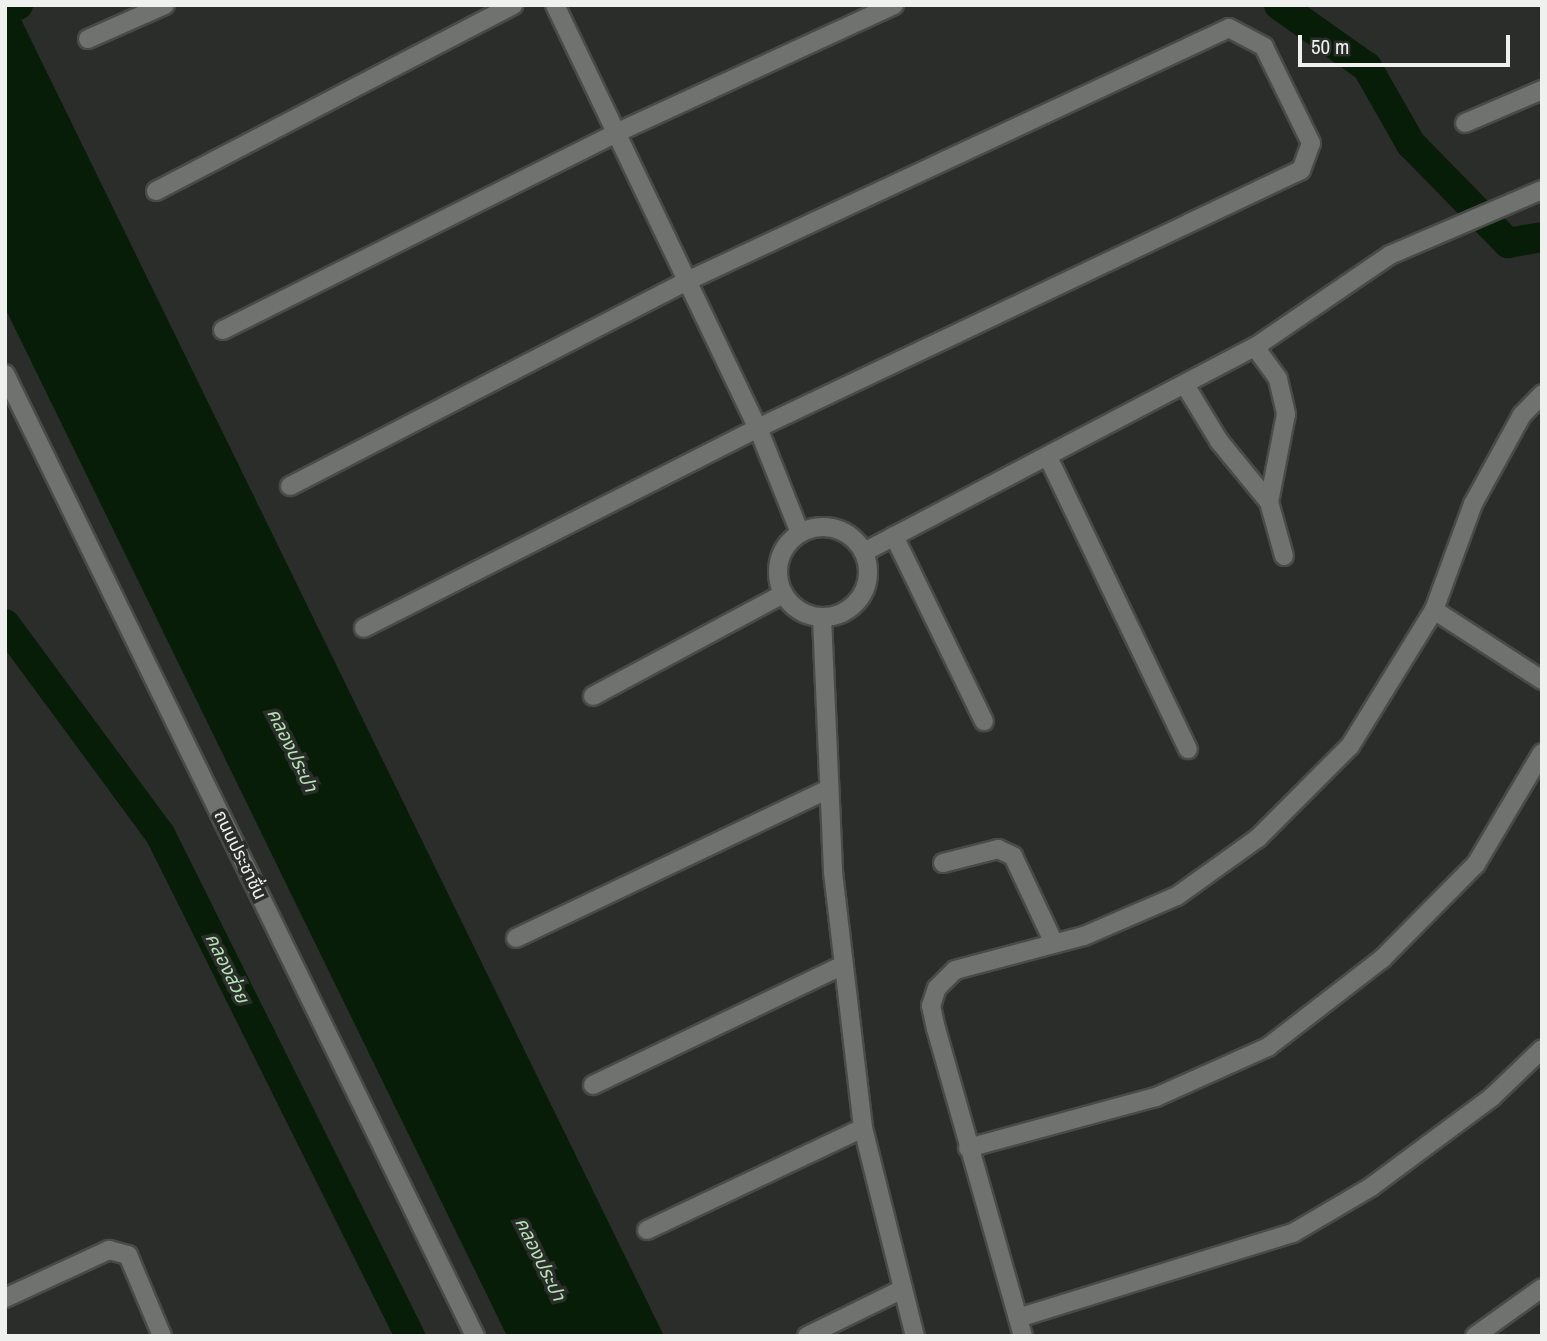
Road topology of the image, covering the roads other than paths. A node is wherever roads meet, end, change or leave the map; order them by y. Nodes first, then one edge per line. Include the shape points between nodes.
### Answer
1 (165, 5) edge
2 (513, 5) edge
3 (555, 5) edge
4 (894, 5) edge
5 (88, 39) dead end
6 (1542, 90) edge
7 (1465, 123) dead end
8 (616, 133) junction
9 (1542, 190) edge
10 (156, 191) dead end
11 (687, 281) junction
12 (223, 330) dead end
13 (1255, 347) junction
14 (5, 374) edge
15 (1185, 385) junction
16 (1542, 394) edge
17 (758, 428) junction
18 (1048, 457) junction
19 (290, 486) dead end
20 (1269, 502) junction
21 (800, 533) junction
22 (894, 536) junction
23 (864, 552) junction
24 (1284, 555) dead end
25 (783, 594) junction
26 (1434, 610) junction
27 (822, 618) junction
28 (363, 628) dead end
29 (1542, 680) edge
30 (593, 696) dead end
31 (984, 721) dead end
32 (1188, 749) dead end
33 (1542, 752) edge
34 (827, 790) junction
35 (943, 863) dead end
36 (516, 939) dead end
37 (1055, 943) junction
38 (843, 965) junction
39 (1542, 1049) edge
40 (593, 1085) dead end
41 (863, 1128) junction
42 (968, 1148) junction
43 (647, 1230) dead end
44 (1542, 1288) edge
45 (903, 1289) junction
46 (5, 1298) edge
47 (1018, 1318) junction
48 (162, 1336) edge
49 (475, 1336) edge
50 (807, 1336) edge
51 (915, 1336) edge
52 (1023, 1336) edge
53 (1475, 1336) edge

1 - 5 street
2 - 10 street
3 - 8 street
4 - 8 street
6 - 7 street
8 - 11 street
8 - 12 street
9 - 13 street via 1390,254
11 - 17 street
11 - 17 street via 1229,28 1264,47 1311,143 1301,170
11 - 19 street
13 - 15 street
13 - 20 street via 1278,379 1286,414
14 - 49 street, ถนนประชาชื่น
15 - 18 street
15 - 20 street via 1231,459
16 - 26 street via 1522,415 1473,504
17 - 21 street
17 - 28 street
18 - 22 street
18 - 32 street
20 - 24 street
21 - 23 street via 824,527 848,533
21 - 25 street via 779,560
22 - 23 street
22 - 31 street
23 - 27 street via 868,582 862,596 838,615
25 - 27 street via 799,611
25 - 30 street
26 - 29 street
26 - 37 street via 1350,746 1258,838 1177,896
27 - 34 street
33 - 42 street via 1476,864 1382,959 1268,1047 1156,1097
34 - 36 street
34 - 38 street
35 - 37 street via 998,849 1013,856
37 - 42 street via 955,970 937,988 931,1006
38 - 40 street
38 - 41 street
39 - 47 street via 1492,1097 1371,1187 1293,1233
41 - 43 street
41 - 45 street
42 - 47 street
44 - 53 street
45 - 50 street
45 - 51 street
46 - 48 street via 109,1250 128,1255
47 - 52 street

